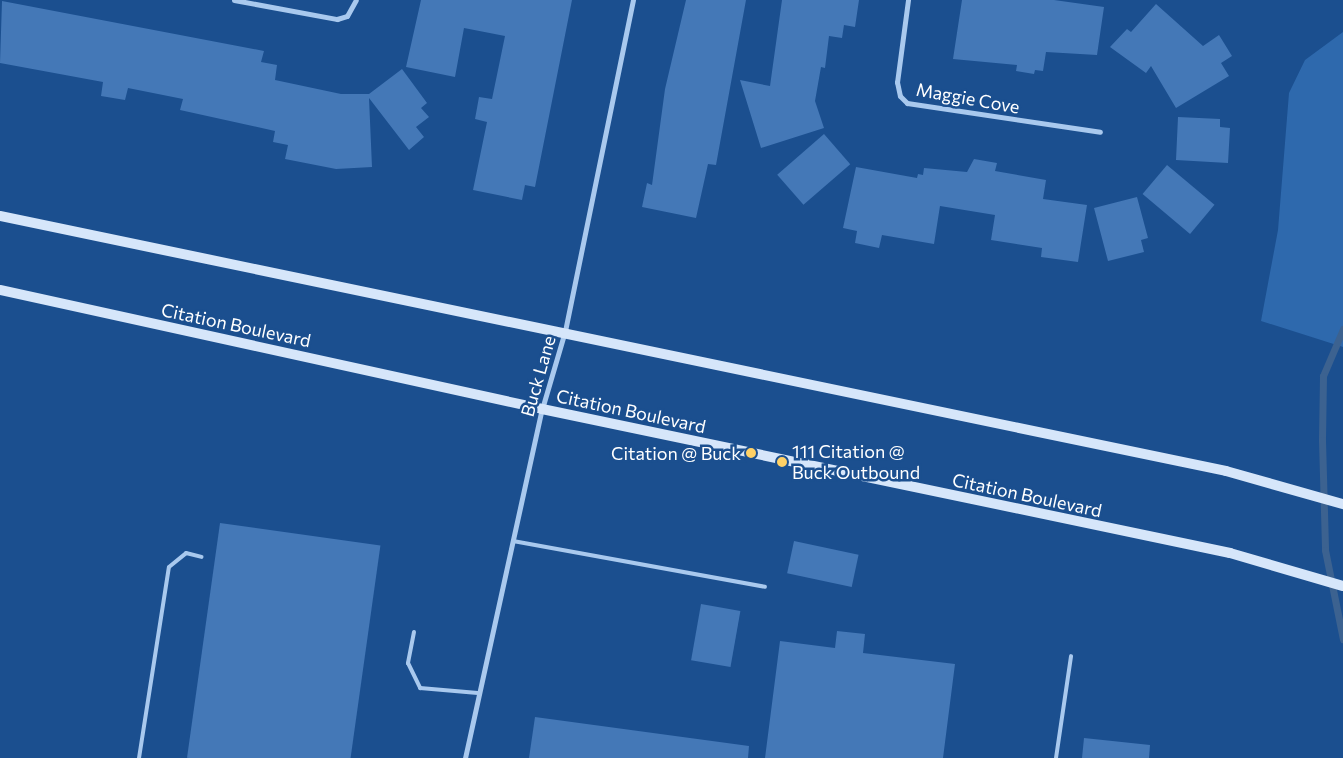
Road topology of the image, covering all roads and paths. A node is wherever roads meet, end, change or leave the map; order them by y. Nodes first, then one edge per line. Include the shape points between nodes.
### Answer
1 (234, 0) edge
2 (356, 0) edge
3 (633, 0) edge
4 (908, 0) edge
5 (1100, 132) dead end
6 (0, 216) edge
7 (0, 290) edge
8 (565, 331) junction
9 (542, 409) junction
10 (1343, 504) edge
11 (513, 540) junction
12 (202, 556) dead end
13 (765, 586) dead end
14 (1343, 586) edge
15 (414, 632) dead end
16 (1071, 656) dead end
17 (478, 692) junction
18 (139, 758) edge
19 (465, 758) edge
20 (1056, 758) edge

1 - 2 street via 337,19 347,16
3 - 8 street, Buck Lane
4 - 5 street, Maggie Cove via 897,82 900,96 907,103
6 - 8 main road
7 - 9 main road, Citation Boulevard
8 - 9 street, Buck Lane
8 - 10 main road via 1226,471
9 - 11 street, Buck Lane
9 - 14 main road, Citation Boulevard via 1230,553
11 - 13 lane
11 - 17 street, Buck Lane
12 - 18 lane via 186,553 169,567
15 - 17 lane via 408,663 420,688
16 - 20 lane
17 - 19 street, Buck Lane

